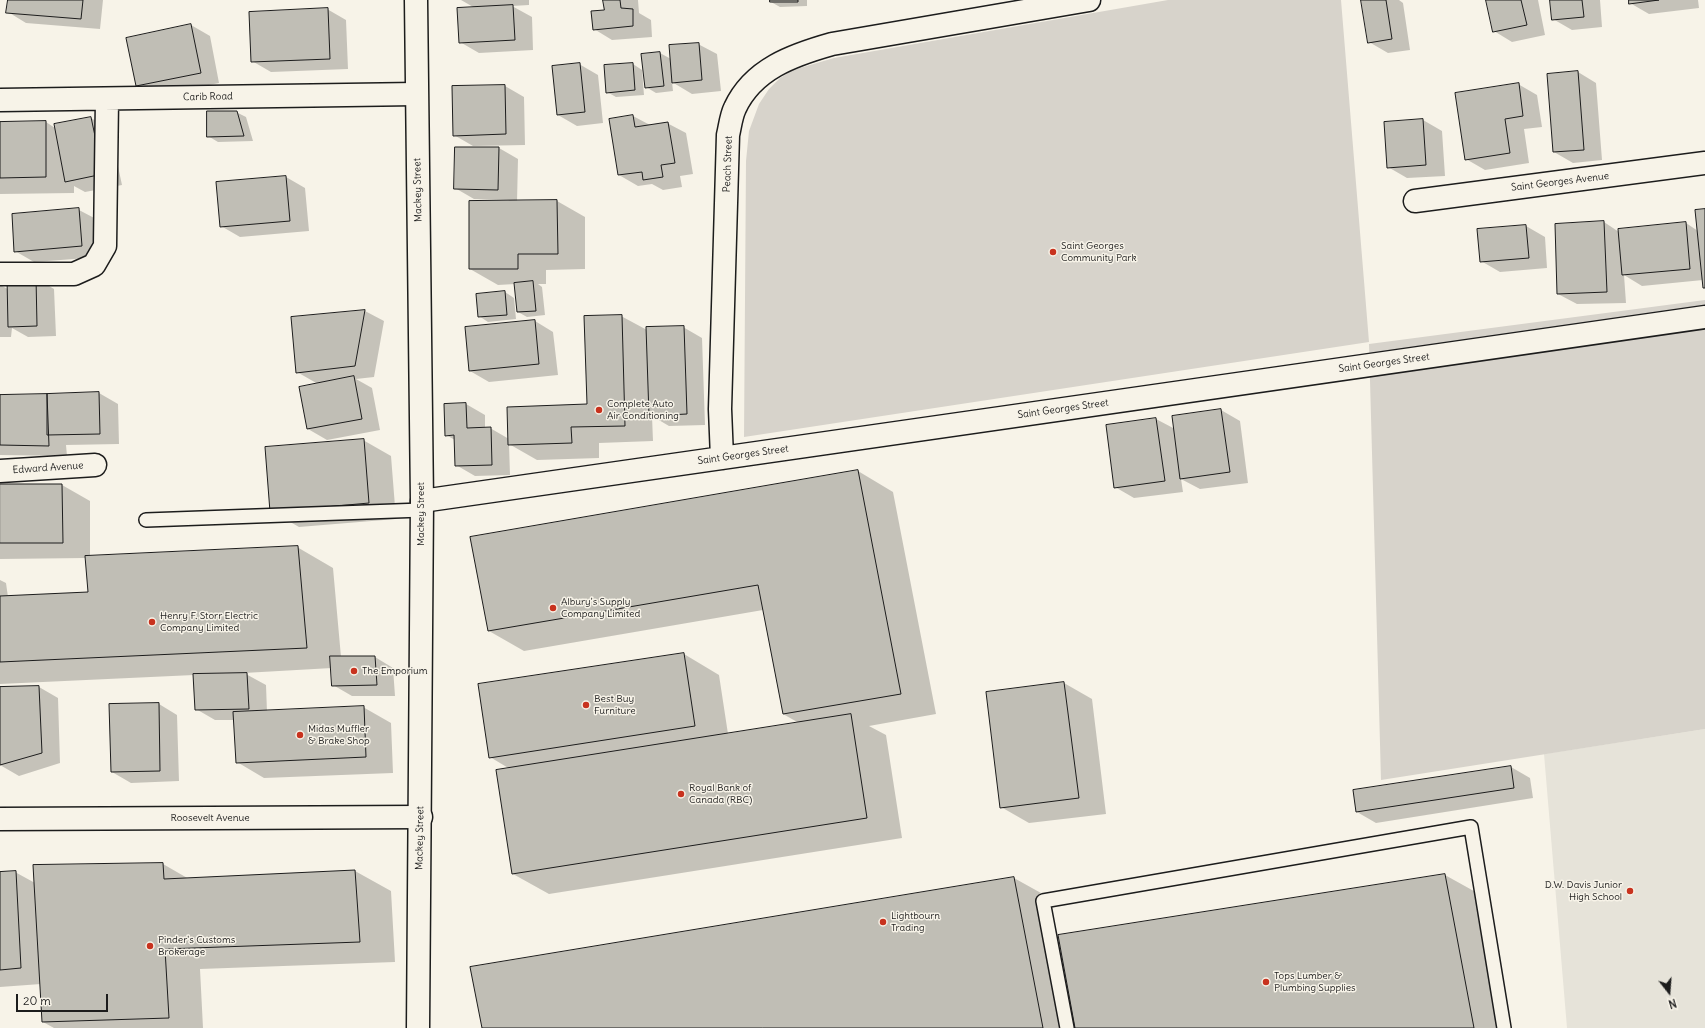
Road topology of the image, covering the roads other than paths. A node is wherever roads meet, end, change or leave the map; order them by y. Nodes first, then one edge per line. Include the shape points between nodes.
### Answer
1 (416, 0) edge
2 (1089, 0) edge
3 (416, 94) junction
4 (107, 99) junction
5 (0, 100) edge
6 (1705, 163) edge
7 (1415, 201) dead end
8 (0, 274) edge
9 (1705, 317) edge
10 (722, 458) junction
11 (95, 465) dead end
12 (0, 471) edge
13 (422, 505) junction
14 (146, 520) dead end
15 (421, 817) junction
16 (0, 819) edge
17 (418, 1028) edge
18 (1067, 1028) edge
19 (1504, 1028) edge

1 - 3 street, Mackey Street
2 - 10 street, Peach Street via 832,44 780,62 761,74 747,89 734,109 728,135 720,409
3 - 4 street, Carib Road
3 - 13 street, Mackey Street
4 - 5 street, Carib Road
4 - 8 street via 105,246 94,265 74,274
6 - 7 street, Saint Georges Avenue
9 - 10 street, Saint Georges Street
10 - 13 street, Saint Georges Street
11 - 12 street, Edward Avenue
13 - 14 lane
13 - 15 street, Mackey Street
15 - 16 street, Roosevelt Avenue
15 - 17 street, Mackey Street
18 - 19 lane via 1043,901 1471,827

